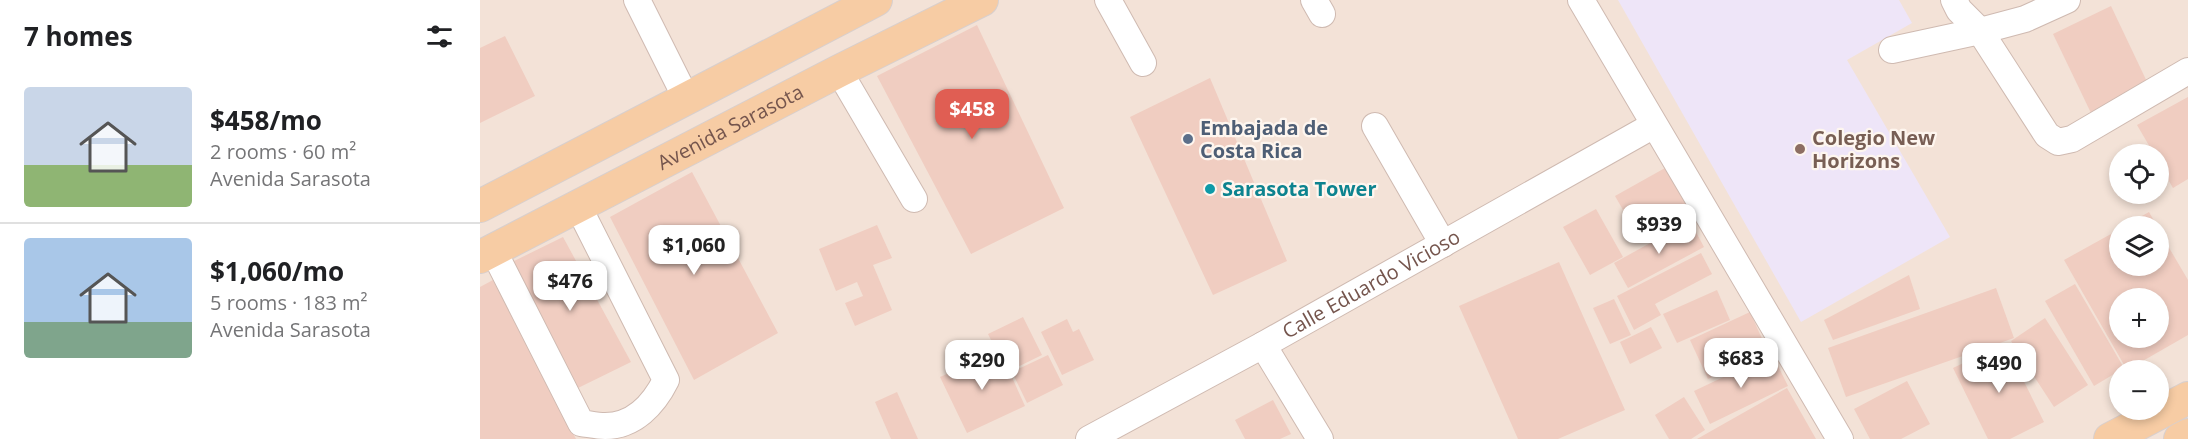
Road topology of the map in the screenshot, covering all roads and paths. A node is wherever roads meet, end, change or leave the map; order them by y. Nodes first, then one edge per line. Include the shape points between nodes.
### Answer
1 (637, 0) edge
2 (876, 0) edge
3 (982, 0) edge
4 (1108, 0) edge
5 (1581, 0) edge
6 (1954, 0) edge
7 (2067, 0) edge
8 (1980, 32) junction
9 (1892, 50) dead end
10 (1143, 63) dead end
11 (839, 71) junction
12 (2188, 71) edge
13 (686, 98) junction
14 (1654, 125) junction
15 (1375, 126) dead end
16 (914, 199) dead end
17 (480, 206) edge
18 (578, 206) junction
19 (1443, 244) junction
20 (487, 253) edge
21 (1263, 345) junction
22 (2188, 398) edge
23 (635, 429) edge
24 (2188, 435) edge
25 (1089, 439) edge
26 (1320, 439) edge
27 (1840, 439) edge
28 (2110, 439) edge
29 (2180, 439) edge

1 - 13 street
2 - 13 main road
3 - 11 main road, Avenida Sarasota
4 - 10 street
5 - 14 street
6 - 8 street
7 - 8 street via 2025,19
8 - 9 street
8 - 12 street via 2047,135 2058,142 2072,139
11 - 16 street
11 - 18 main road, Avenida Sarasota
13 - 17 main road
14 - 19 street, Calle Eduardo Vicioso
14 - 27 street
15 - 19 street
18 - 20 main road, Avenida Sarasota
18 - 23 street via 666,380
19 - 21 street, Calle Eduardo Vicioso
20 - 23 street via 581,423
21 - 25 street, Calle Eduardo Vicioso
21 - 26 street
22 - 28 main road
24 - 29 main road

